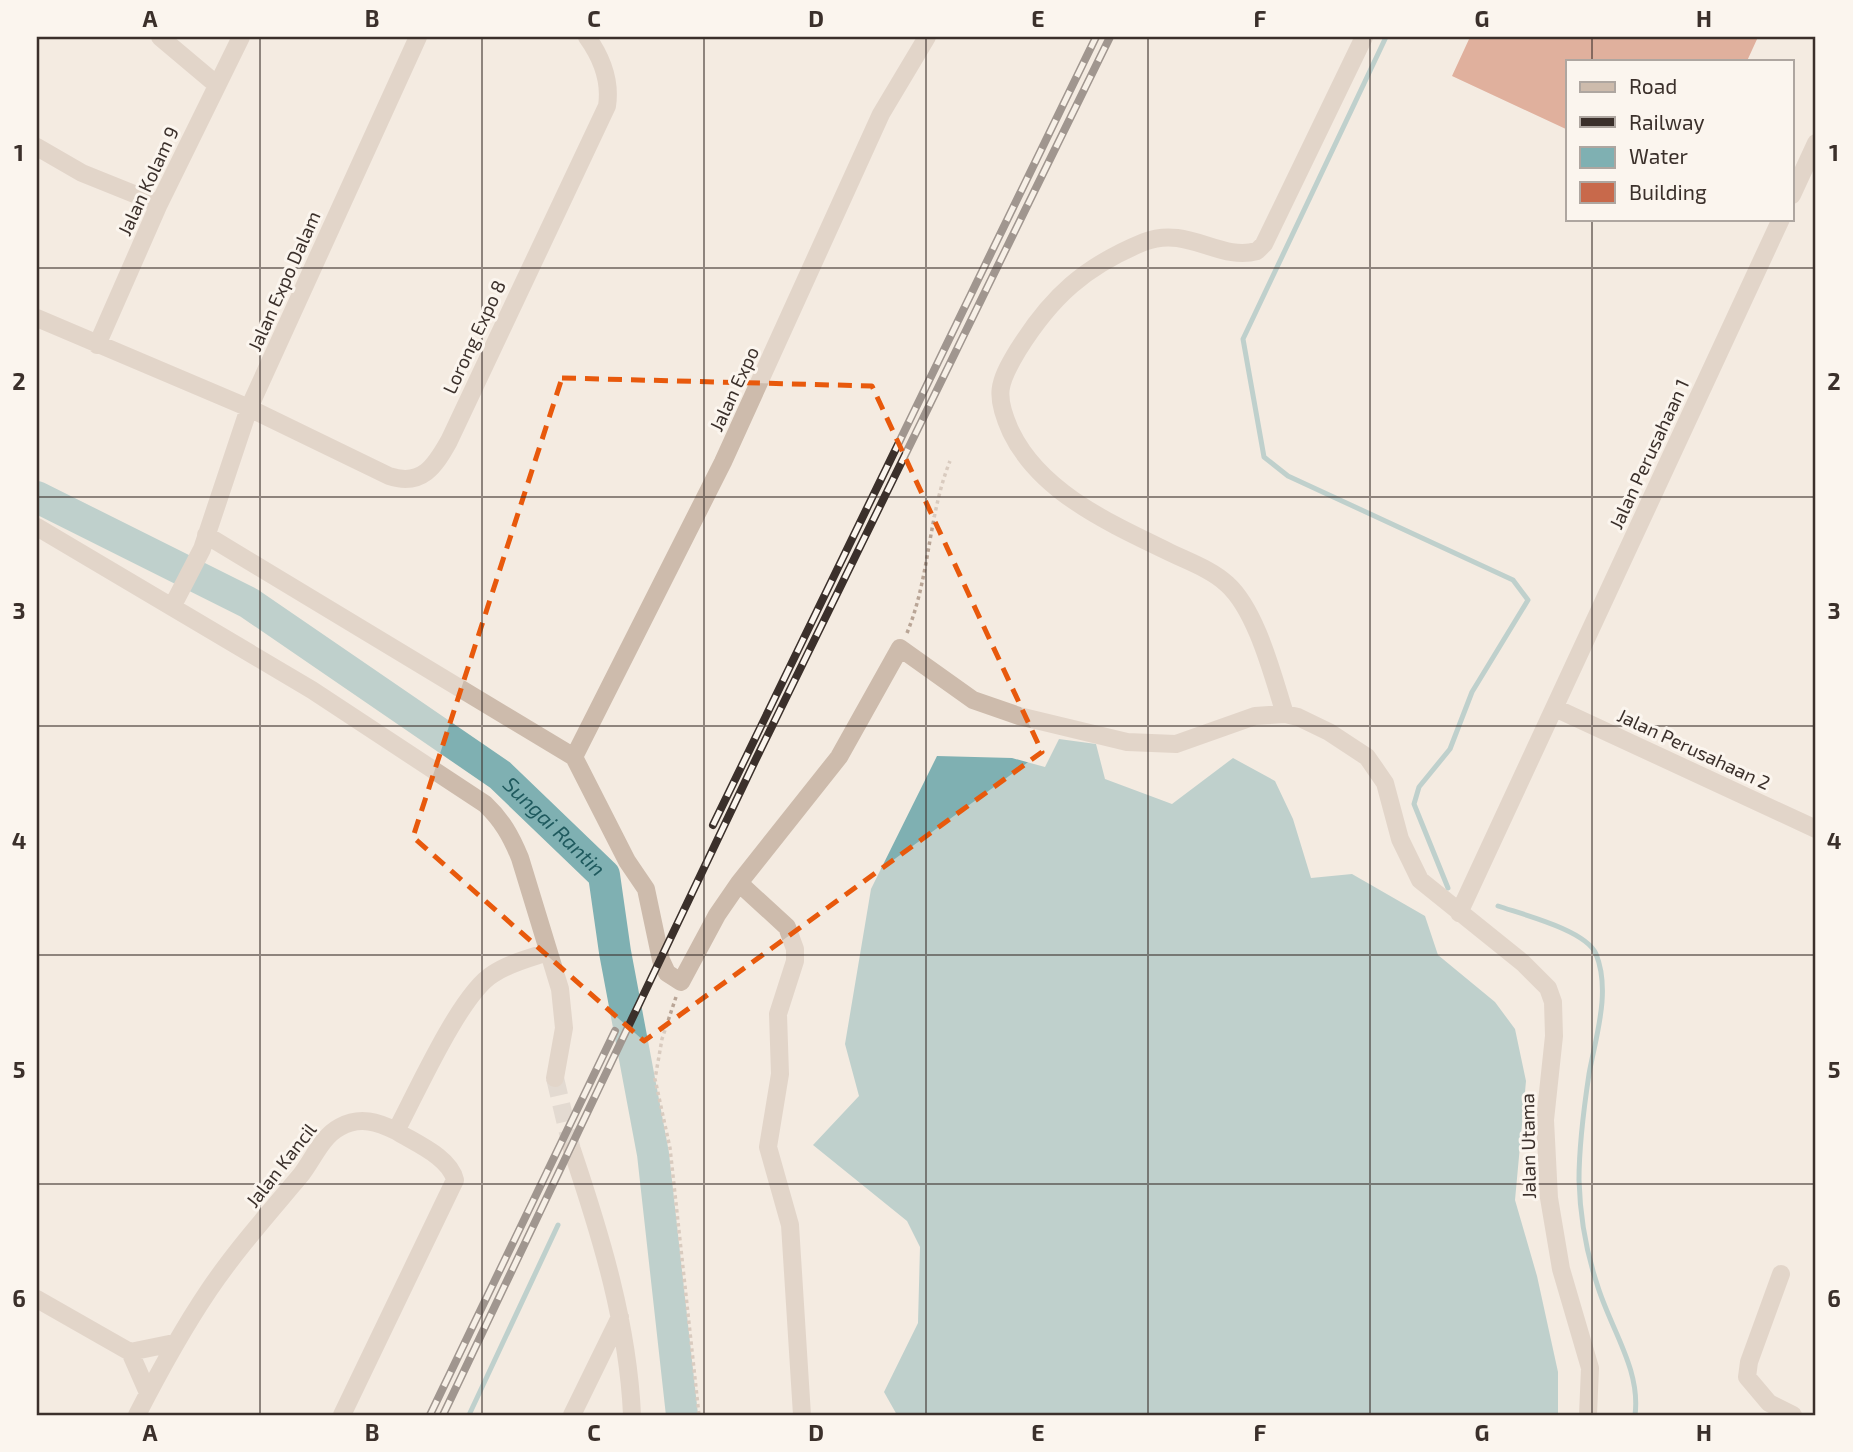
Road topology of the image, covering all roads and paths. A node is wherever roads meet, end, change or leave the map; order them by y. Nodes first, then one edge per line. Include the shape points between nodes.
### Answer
1 (160, 37) edge
2 (241, 37) edge
3 (418, 37) edge
4 (587, 37) edge
5 (927, 37) edge
6 (1364, 37) edge
7 (217, 85) junction
8 (1816, 143) edge
9 (37, 147) edge
10 (1794, 191) edge
11 (159, 204) junction
12 (1781, 220) edge
13 (37, 318) edge
14 (97, 345) junction
15 (249, 408) junction
16 (950, 461) dead end
17 (37, 527) edge
18 (204, 542) junction
19 (176, 599) junction
20 (901, 648) junction
21 (1555, 708) junction
22 (1285, 714) junction
23 (574, 757) junction
24 (1816, 829) edge
25 (738, 883) junction
26 (1459, 913) junction
27 (548, 952) junction
28 (681, 982) junction
29 (555, 1078) tunnel mouth
30 (396, 1131) junction
31 (572, 1150) tunnel mouth
32 (1781, 1274) dead end
33 (37, 1299) edge
34 (620, 1317) junction
35 (174, 1343) junction
36 (130, 1352) junction
37 (148, 1393) junction
38 (137, 1415) edge
39 (342, 1415) edge
40 (572, 1415) edge
41 (632, 1415) edge
42 (699, 1415) edge
43 (802, 1415) edge
44 (1588, 1415) edge
45 (1793, 1415) edge

1 - 7 street
2 - 7 street, Jalan Kolam 9
3 - 15 street, Jalan Expo Dalam
4 - 15 street, Lorong Expo 8 via 605,67 607,106 449,440 428,473 416,479 389,476
5 - 23 street, Jalan Expo via 881,114 723,462
6 - 22 street via 1264,244 1246,254 1178,236 1164,237 1093,268 1044,310 998,389 1021,453 1044,479 1118,527 1228,584 1261,644
7 - 11 street, Jalan Kolam 9
8 - 10 street
9 - 11 street via 82,173
11 - 14 street, Jalan Kolam 9
12 - 21 street, Jalan Perusahaan 1
13 - 14 street
14 - 15 street
15 - 18 street, Jalan Expo Dalam
16 - 20 path via 939,487 928,559
17 - 19 street
18 - 19 street, Jalan Expo Dalam
18 - 23 street
19 - 27 street via 499,817 512,837
20 - 22 street via 973,700 1127,742 1176,744 1255,716
20 - 25 street via 839,757
21 - 24 street, Jalan Perusahaan 2
21 - 26 street, Jalan Perusahaan 1
22 - 26 street, Jalan Utama via 1329,732 1367,757 1385,783 1410,864 1430,891
23 - 28 street via 646,889 667,973
25 - 28 street
25 - 43 street via 787,927 795,949 778,1014 780,1074 768,1147 790,1225
26 - 44 street, Jalan Utama via 1539,977 1553,1002 1545,1120 1549,1198 1561,1269 1590,1368
27 - 29 street via 564,1017
27 - 30 street via 491,975 476,989
28 - 42 path via 662,1039 655,1079 670,1148
30 - 35 street, Jalan Kancil via 361,1121 337,1128 323,1141
30 - 39 street, Jalan Kancil via 449,1166 455,1180
31 - 34 street
32 - 45 street via 1747,1377 1769,1403
33 - 36 street
34 - 40 street
34 - 41 street
35 - 36 street
35 - 37 street, Jalan Kancil
36 - 37 street
37 - 38 street, Jalan Kancil

